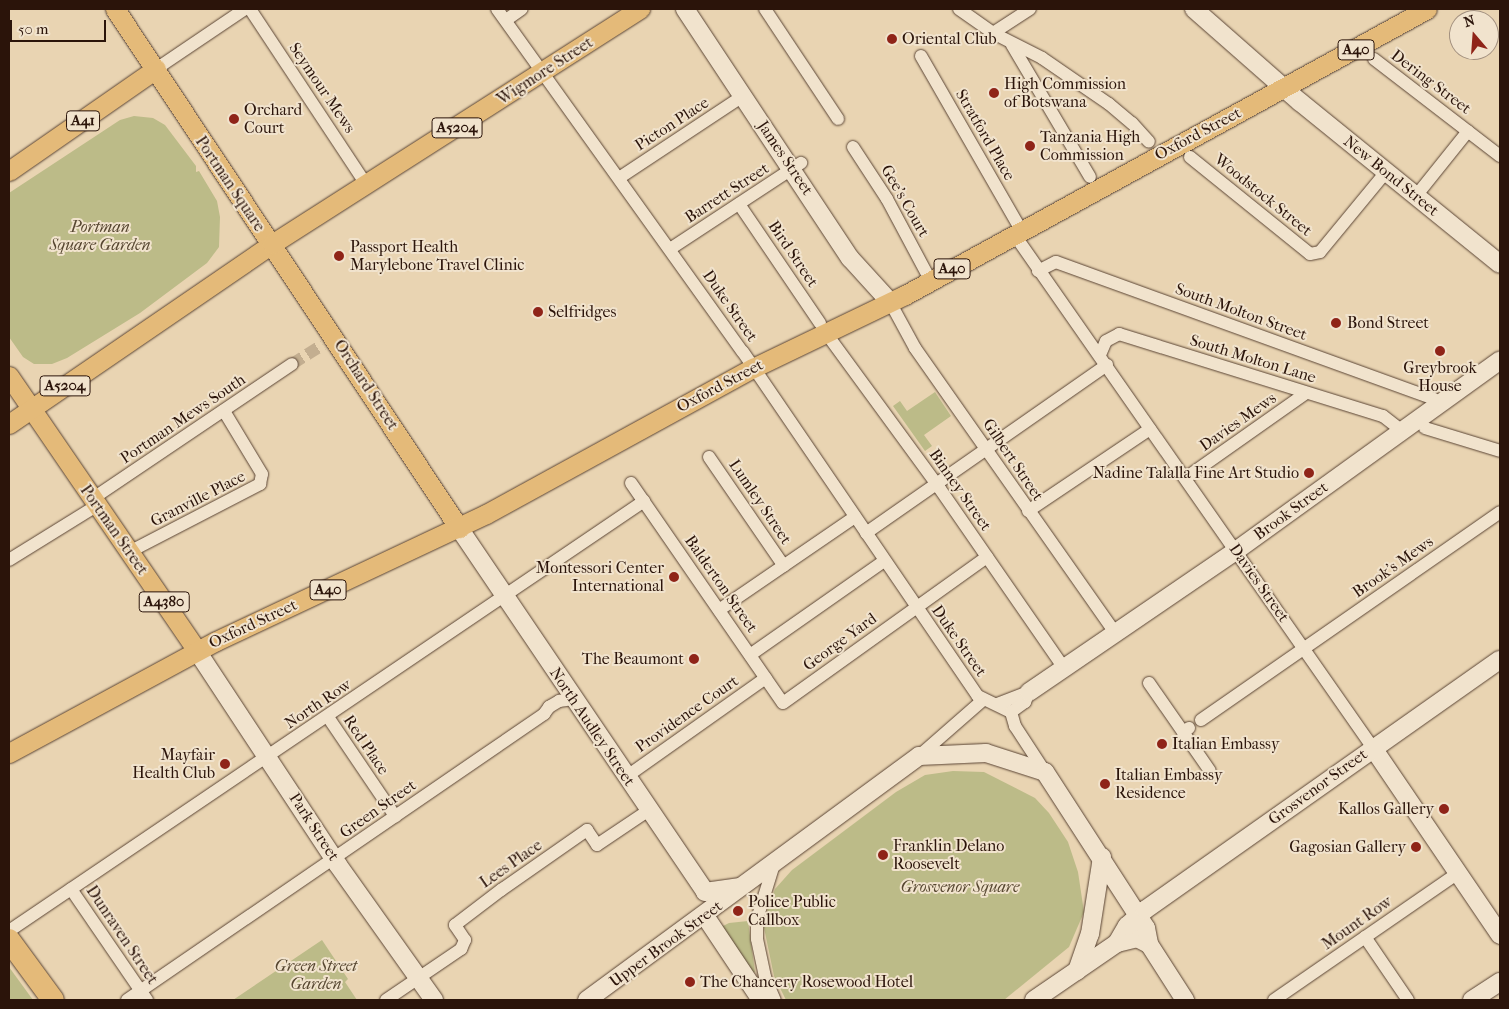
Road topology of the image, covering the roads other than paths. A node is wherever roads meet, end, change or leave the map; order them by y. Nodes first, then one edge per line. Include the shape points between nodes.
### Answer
1 (115, 9) edge
2 (245, 9) edge
3 (250, 9) edge
4 (497, 9) edge
5 (522, 9) edge
6 (640, 9) edge
7 (685, 9) edge
8 (765, 9) edge
9 (959, 9) edge
10 (1030, 9) edge
11 (1194, 9) edge
12 (1427, 9) edge
13 (506, 20) junction
14 (993, 33) junction
15 (1012, 45) junction
16 (921, 56) dead end
17 (1042, 58) junction
18 (1374, 59) dead end
19 (156, 69) junction
20 (543, 72) junction
21 (1026, 72) junction
22 (1283, 88) junction
23 (743, 96) junction
24 (838, 119) dead end
25 (1468, 131) junction
26 (1149, 142) dead end
27 (853, 147) dead end
28 (1496, 153) edge
29 (1190, 157) dead end
30 (797, 166) junction
31 (9, 171) edge
32 (1386, 172) junction
33 (1090, 177) dead end
34 (619, 178) junction
35 (367, 186) junction
36 (1416, 196) junction
37 (741, 207) junction
38 (1018, 232) junction
39 (272, 244) junction
40 (670, 249) junction
41 (1500, 264) edge
42 (1038, 271) junction
43 (926, 272) dead end
44 (890, 302) junction
45 (823, 328) junction
46 (1103, 360) junction
47 (1500, 360) edge
48 (292, 364) tunnel mouth
49 (753, 368) junction
50 (9, 376) edge
51 (1306, 393) junction
52 (1434, 399) dead end
53 (31, 409) junction
54 (224, 411) junction
55 (9, 424) edge
56 (1425, 428) dead end
57 (1150, 429) junction
58 (1402, 430) junction
59 (988, 451) junction
60 (1500, 451) edge
61 (710, 457) dead end
62 (1187, 477) junction
63 (631, 483) dead end
64 (937, 485) junction
65 (644, 501) junction
66 (94, 503) junction
67 (1028, 511) junction
68 (1500, 512) edge
69 (854, 517) junction
70 (459, 528) junction
71 (866, 533) junction
72 (1237, 550) junction
73 (129, 552) junction
74 (987, 557) junction
75 (9, 560) edge
76 (884, 561) junction
77 (784, 566) junction
78 (504, 598) junction
79 (916, 608) junction
80 (719, 610) junction
81 (1115, 633) junction
82 (1305, 650) junction
83 (197, 651) junction
84 (750, 655) junction
85 (1498, 666) edge
86 (1064, 668) junction
87 (766, 678) junction
88 (1149, 683) dead end
89 (1029, 692) junction
90 (573, 699) junction
91 (983, 700) junction
92 (783, 703) joint
93 (997, 704) junction
94 (1011, 712) junction
95 (328, 718) junction
96 (1200, 720) dead end
97 (1373, 748) junction
98 (9, 753) edge
99 (920, 756) junction
100 (268, 758) junction
101 (1210, 770) dead end
102 (1045, 772) junction
103 (626, 776) junction
104 (649, 810) junction
105 (395, 816) junction
106 (342, 853) junction
107 (1102, 857) junction
108 (775, 860) junction
109 (1458, 873) junction
110 (744, 886) junction
111 (70, 889) junction
112 (705, 916) junction
113 (1138, 916) junction
114 (1498, 926) edge
115 (9, 931) edge
116 (1365, 937) junction
117 (9, 940) edge
118 (1116, 943) junction
119 (1148, 944) junction
120 (1077, 971) junction
121 (419, 977) junction
122 (1500, 982) edge
123 (144, 996) edge
124 (591, 999) edge
125 (53, 1000) edge
126 (127, 1000) edge
127 (386, 1000) edge
128 (434, 1000) edge
129 (761, 1000) edge
130 (775, 1000) edge
131 (1034, 1000) edge
132 (1185, 1000) edge
133 (1274, 1000) edge
134 (1408, 1000) edge
135 (1472, 1000) edge

1 - 19 main road, Portman Square
2 - 19 street
3 - 35 street, Seymour Mews
4 - 13 street, Duke Street
5 - 13 street
6 - 20 main road, Wigmore Street / A5204
7 - 23 street, James Street
8 - 24 street
9 - 14 street
10 - 14 street
11 - 22 street, New Bond Street
12 - 22 main road, Oxford Street / A40
13 - 20 street, Duke Street
14 - 15 street
15 - 17 street
15 - 21 street
16 - 38 street, Stratford Place
17 - 21 street
17 - 26 street via 1109,104
18 - 25 street, Dering Street
19 - 31 main road, A41
19 - 39 main road, Portman Square
20 - 34 street, Duke Street
20 - 35 main road, Wigmore Street / A5204
21 - 33 street
22 - 32 street, New Bond Street
22 - 38 main road, Oxford Street / A40
23 - 30 street, James Street
23 - 34 street, Picton Place
25 - 28 street, Dering Street
25 - 36 street, Dering Street
27 - 43 street, Gee's Court via 887,198
29 - 32 street, Woodstock Street via 1310,254 1316,254
30 - 37 street, Barrett Street
30 - 44 street, James Street via 850,258
32 - 36 street, New Bond Street
34 - 40 street, Duke Street
35 - 39 main road, Wigmore Street / A5204
36 - 41 street, New Bond Street
37 - 40 street, Barrett Street
37 - 45 street, Bird Street
38 - 42 street, Davies Street
38 - 44 main road, Oxford Street / A40
39 - 53 main road, Portman Square / A5204
39 - 70 main road, Orchard Street via 328,341
40 - 49 street, Duke Street
42 - 46 street, Davies Street
42 - 52 street, South Molton Street via 1056,262
44 - 45 main road, Oxford Street / A40
44 - 59 street, Gilbert Street via 908,329 915,348
45 - 49 main road, Oxford Street / A40
45 - 64 street, Binney Street
46 - 51 street, South Molton Lane via 1106,341 1119,334
46 - 57 street, Davies Street
46 - 59 street, South Molton Lane
47 - 58 street, Brook Street
48 - 54 street, Portman Mews South
49 - 69 street, Duke Street
49 - 70 main road, Oxford Street / A40
50 - 53 main road, A4380
51 - 58 street, South Molton Lane via 1388,418
51 - 62 street, Davies Mews
53 - 55 main road, A5204
53 - 66 main road, Portman Street / A4380
54 - 66 street, Portman Mews South
54 - 73 street, Granville Place via 262,474 260,484
56 - 60 street
57 - 62 street, Davies Street
57 - 67 street
58 - 72 street, Brook Street
59 - 64 street, South Molton Lane
59 - 67 street, Gilbert Street
61 - 77 street, Lumley Street
62 - 72 street, Davies Street
63 - 65 street, Balderton Street
64 - 71 street, South Molton Lane
64 - 74 street, Binney Street
65 - 78 street, North Row
65 - 80 street, Balderton Street
66 - 73 main road, Portman Street / A4380
66 - 75 street, Portman Mews South
67 - 81 street, Gilbert Street
68 - 82 street, Brook's Mews
69 - 71 street, Duke Street
69 - 77 street
70 - 78 street, North Audley Street
70 - 83 main road, Oxford Street / A40
71 - 76 street, Duke Street
72 - 81 street, Brook Street
72 - 82 street, Davies Street
73 - 83 main road, Portman Street / A4380
74 - 79 street, George Yard
74 - 86 street, Binney Street
76 - 79 street, Duke Street
76 - 84 street
77 - 80 street
78 - 90 street, North Audley Street
78 - 95 street, North Row
79 - 91 street, Duke Street
79 - 92 street, George Yard
80 - 84 street, Balderton Street
81 - 86 street, Brook Street
82 - 96 street, Brook's Mews
82 - 97 street, Davies Street
83 - 98 main road, Oxford Street / A40
83 - 100 street, Park Street
84 - 87 street, Balderton Street
85 - 97 street, Grosvenor Street
86 - 89 street, Brook Street
87 - 92 street, Balderton Street
87 - 103 street, Providence Court
88 - 101 street via 1186,730
89 - 93 street, Brook Street
89 - 94 street, Brook Street via 1026,702
90 - 103 street, North Audley Street
90 - 105 street, Green Street via 559,701 549,707 544,714
91 - 93 street
91 - 99 street
93 - 94 street
94 - 102 street via 1015,726
95 - 100 street, North Row
95 - 105 street, Red Place
97 - 109 street, Davies Street
97 - 113 street, Grosvenor Street
99 - 102 street via 986,753
99 - 108 street
100 - 106 street, Park Street
100 - 111 street, North Row
102 - 107 street
103 - 104 street, North Audley Street
104 - 110 street, North Audley Street via 705,892 717,893
104 - 121 street, Lees Place via 597,845 587,830 501,890 455,924 465,940 461,949
105 - 106 street, Green Street
106 - 121 street, Park Street
106 - 123 street, Green Street
107 - 113 street
107 - 120 street via 1090,934
108 - 110 street
108 - 130 street via 757,919 757,939 765,977
109 - 114 street, Davies Street
109 - 116 street, Mount Row
110 - 112 street, Upper Brook Street
111 - 115 street, North Row
111 - 123 street, Dunraven Street
112 - 124 street, Upper Brook Street
112 - 129 street
113 - 118 street
113 - 119 street via 1149,934
116 - 133 street, Mount Row
116 - 134 street
117 - 125 highway
118 - 119 street via 1137,938
118 - 120 street
119 - 132 street
120 - 131 street
121 - 127 street
121 - 128 street, Park Street
122 - 135 street
123 - 126 street, Green Street

